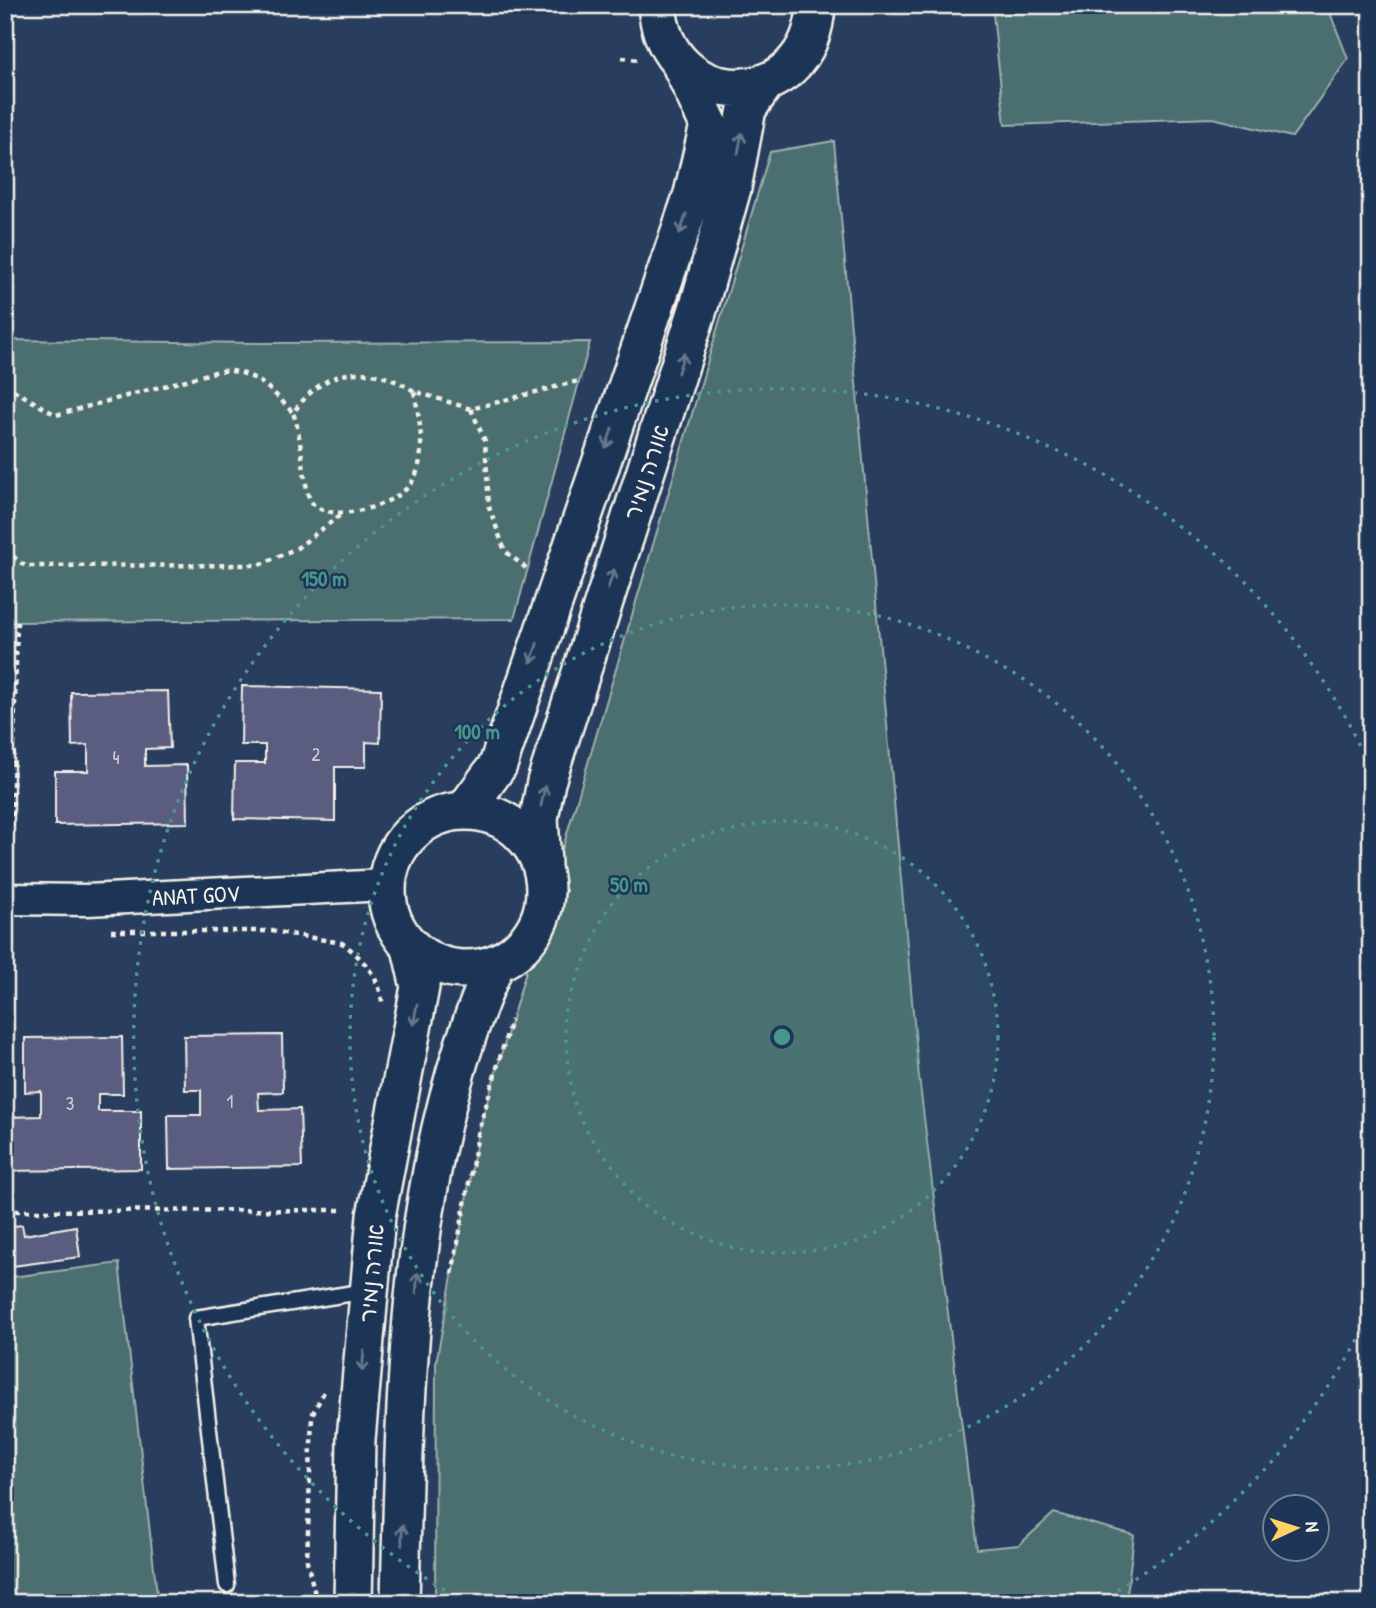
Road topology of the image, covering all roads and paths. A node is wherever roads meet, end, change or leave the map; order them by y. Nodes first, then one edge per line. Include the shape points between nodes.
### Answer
1 (657, 5) edge
2 (816, 5) edge
3 (682, 67) junction
4 (765, 83) junction
5 (582, 380) dead end
6 (5, 385) edge
7 (414, 391) junction
8 (471, 409) junction
9 (293, 413) junction
10 (344, 512) junction
11 (5, 550) edge
12 (526, 568) dead end
13 (17, 622) dead end
14 (465, 810) junction
15 (11, 866) dead end
16 (554, 871) junction
17 (386, 885) junction
18 (5, 899) edge
19 (99, 931) dead end
20 (342, 943) dead end
21 (411, 948) junction
22 (510, 970) junction
23 (513, 1014) dead end
24 (352, 1210) dead end
25 (5, 1211) edge
26 (451, 1283) dead end
27 (369, 1295) junction
28 (227, 1585) dead end
29 (352, 1603) edge
30 (400, 1603) edge

1 - 3 street, אורה נמיר via 667,48
2 - 4 street via 809,42 798,60
3 - 4 street via 722,88 745,89
3 -> 14 street, אורה נמיר via 709,125 694,194 498,765
16 -> 4 street, אורה נמיר via 539,818 546,782 699,306 732,188 747,109
5 - 8 path
6 - 9 path via 56,415 237,369 272,390
7 - 8 path
7 - 9 path via 386,376 342,375 321,382
7 - 10 path via 420,446 413,481 384,505
8 - 12 path via 485,441 489,507 505,551
9 - 10 path via 312,503
10 - 11 path via 297,548 259,565 25,566
13 - 15 path
14 - 16 street via 502,819 519,831
14 - 17 street via 444,813 411,833 398,848
16 - 22 street via 546,884 538,924 513,955
16 - 22 path via 561,905 528,963
17 - 18 street, ANAT GOV via 87,900
17 - 21 street via 388,908
19 - 20 path via 272,931
21 - 22 street via 430,962 452,969
21 -> 27 street, אורה נמיר via 419,987 376,1216
30 -> 22 street, אורה נמיר via 404,1446 421,1237 447,1092 471,1018
23 - 26 path via 479,1129
24 - 25 path
27 - 28 lane via 354,1293 196,1318
27 -> 29 street, אורה נמיר via 356,1439

